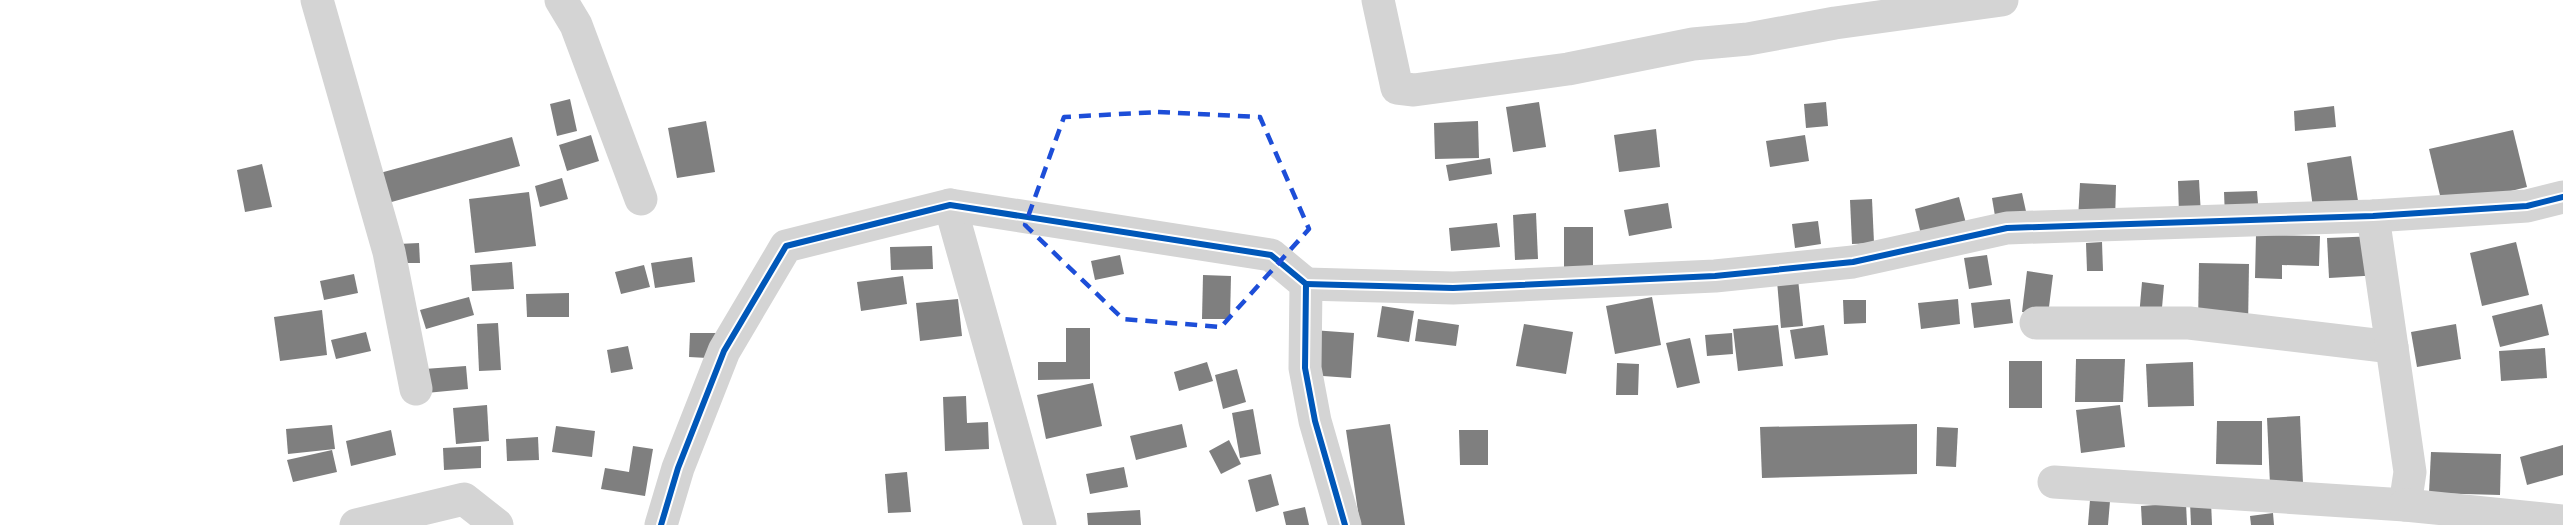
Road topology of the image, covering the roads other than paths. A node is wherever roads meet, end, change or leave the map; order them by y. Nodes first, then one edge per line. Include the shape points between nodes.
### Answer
1 (317, 0) edge
2 (561, 0) edge
3 (1378, 0) edge
4 (2002, 0) edge
5 (2563, 197) edge
6 (641, 199) dead end
7 (950, 205) junction
8 (2373, 216) junction
9 (1306, 284) junction
10 (2036, 323) dead end
11 (2392, 347) junction
12 (416, 389) dead end
13 (2054, 482) dead end
14 (2404, 505) junction
15 (2563, 521) edge
16 (356, 525) edge
17 (497, 525) edge
18 (661, 525) edge
19 (1040, 525) edge
20 (1345, 525) edge

1 - 12 street via 389,252
2 - 6 street via 576,26
3 - 4 street via 1397,88 1414,90 1568,69 1693,44
5 - 8 street via 2527,206
7 - 9 street via 1271,255
7 - 18 street via 786,246 724,351 678,468
7 - 19 street
8 - 9 street via 2007,228 1853,262 1715,276 1453,288
8 - 11 street
9 - 20 street via 1305,368 1315,421
10 - 11 street via 2189,323
11 - 14 street via 2410,472
13 - 14 street
14 - 15 street
16 - 17 street via 464,499

